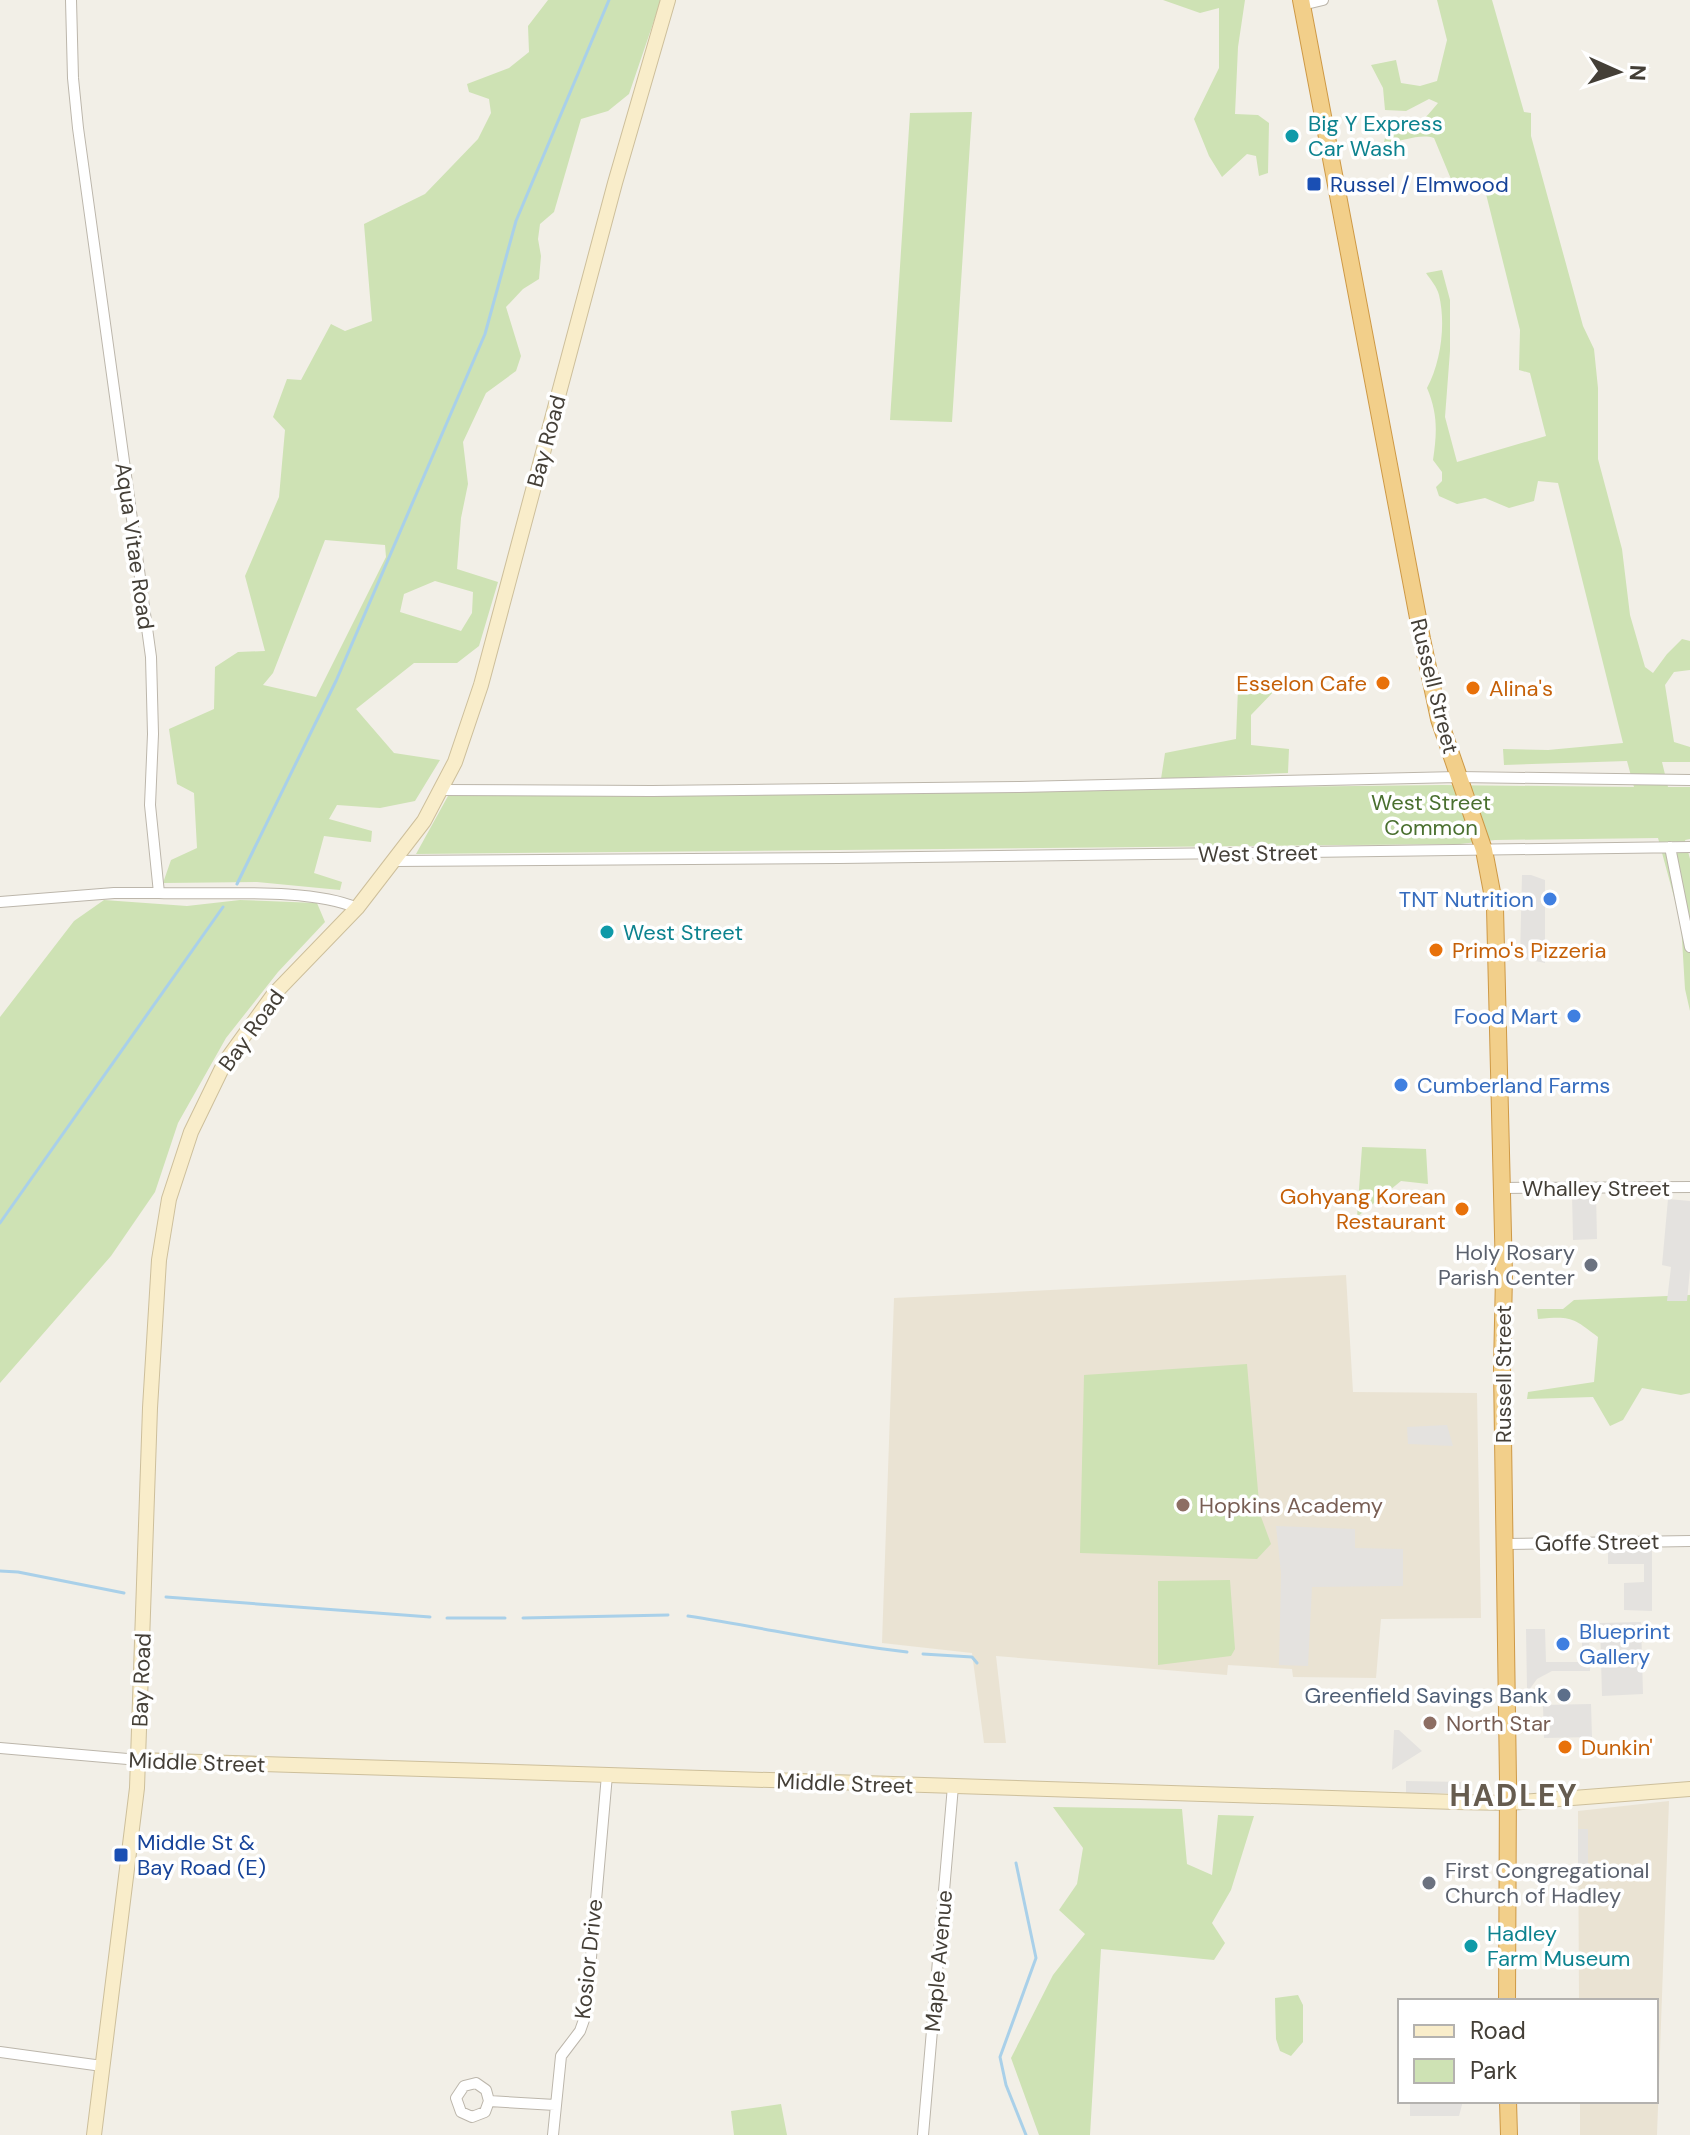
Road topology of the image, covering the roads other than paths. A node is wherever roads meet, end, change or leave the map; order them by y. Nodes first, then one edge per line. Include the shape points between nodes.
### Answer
1 (71, 0) edge
2 (668, 0) edge
3 (1323, 0) edge
4 (1301, 2) edge
5 (1458, 777) junction
6 (1690, 780) edge
7 (442, 790) junction
8 (1670, 847) junction
9 (1690, 847) edge
10 (1484, 850) junction
11 (394, 861) junction
12 (159, 893) junction
13 (0, 902) edge
14 (357, 908) junction
15 (1690, 947) edge
16 (1690, 1187) edge
17 (1502, 1188) junction
18 (1690, 1541) edge
19 (1504, 1544) junction
20 (0, 1748) edge
21 (139, 1760) junction
22 (607, 1775) junction
23 (953, 1786) junction
24 (1690, 1789) edge
25 (1508, 1803) junction
26 (1507, 1999) edge
27 (0, 2052) edge
28 (102, 2066) junction
29 (489, 2101) dead end
30 (1508, 2103) edge
31 (555, 2105) junction
32 (94, 2135) edge
33 (553, 2135) edge
34 (923, 2135) edge
35 (1509, 2135) edge

1 - 12 street, Aqua Vitae Road via 78,128 151,657 150,805
2 - 7 main road, Bay Road via 481,685
3 - 4 street
4 - 5 highway, Russell Street via 1422,639
5 - 6 street
5 - 7 street via 1004,788
5 - 10 highway, Russell Street
7 - 11 main road, Bay Road
8 - 9 street, West Street
8 - 10 street, West Street
8 - 15 street
10 - 11 street, West Street
10 - 17 highway, Russell Street via 1498,952
11 - 14 main road, Bay Road
12 - 13 street
12 - 14 street via 305,896 338,899
14 - 21 main road, Bay Road via 274,994 240,1039 201,1108 169,1199 159,1260 151,1395
16 - 17 street, Whalley Street
17 - 19 highway, Russell Street
18 - 19 street, Goffe Street
19 - 25 highway, Russell Street
20 - 21 street, Middle Street
21 - 22 main road, Middle Street
21 - 28 main road, Bay Road
22 - 23 main road, Middle Street
22 - 31 street, Kosior Drive via 586,2014 561,2056
23 - 25 main road, Middle Street
23 - 34 street, Maple Avenue
24 - 25 main road, Middle Street
25 - 26 highway, Russell Street
27 - 28 street
28 - 32 main road, Bay Road
29 - 31 street
30 - 35 highway
31 - 33 street, Kosior Drive

